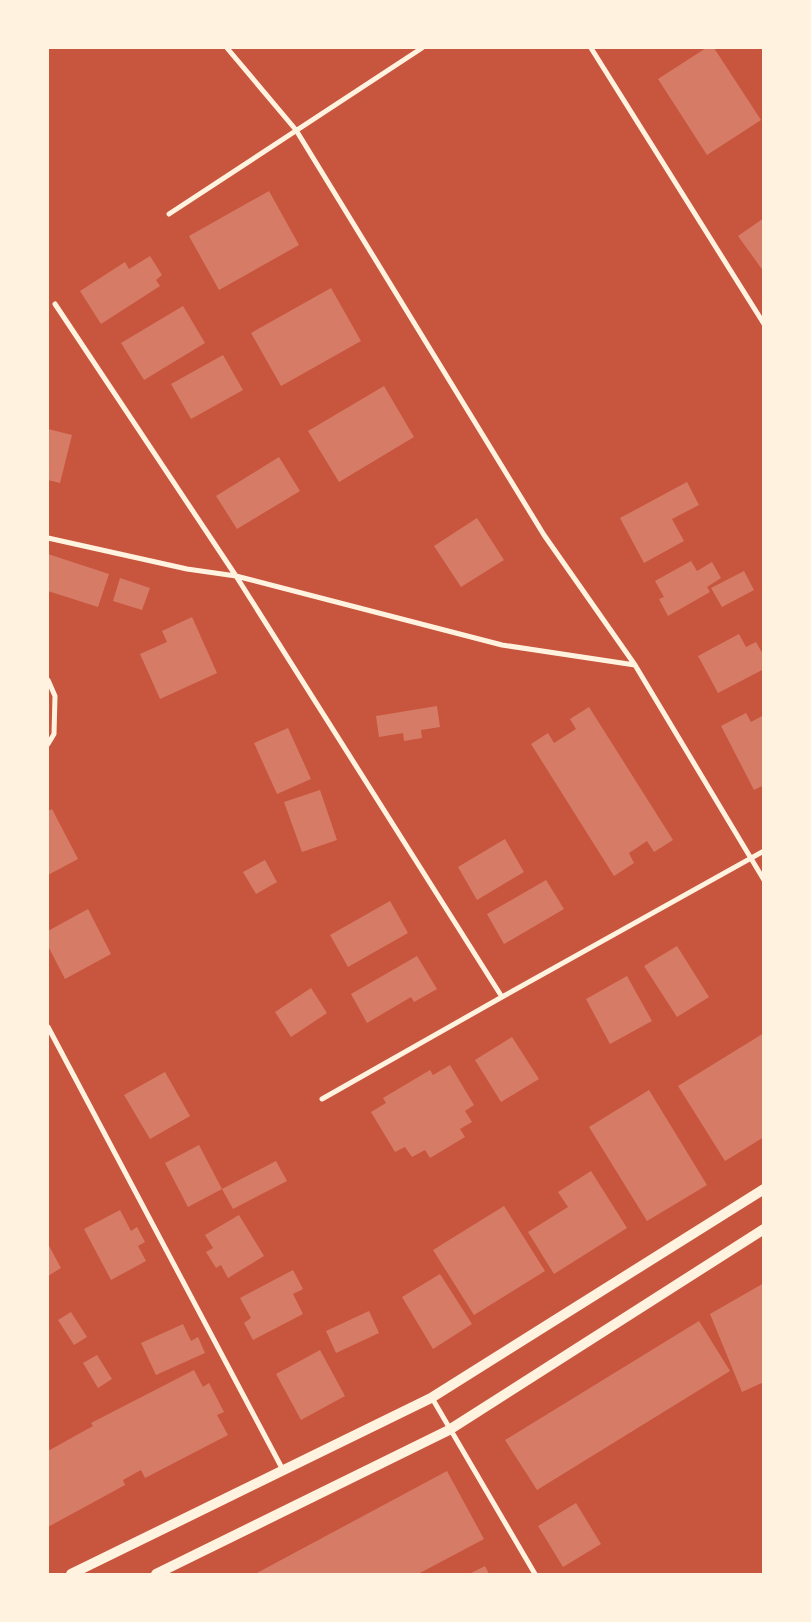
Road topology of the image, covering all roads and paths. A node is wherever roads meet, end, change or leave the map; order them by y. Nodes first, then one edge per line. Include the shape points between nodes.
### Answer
1 (227, 48) edge
2 (422, 48) edge
3 (591, 48) edge
4 (296, 130) junction
5 (169, 214) dead end
6 (55, 304) dead end
7 (764, 324) edge
8 (48, 538) edge
9 (236, 576) junction
10 (635, 665) junction
11 (48, 680) edge
12 (48, 744) edge
13 (764, 851) edge
14 (751, 859) junction
15 (764, 880) edge
16 (502, 997) junction
17 (48, 1027) edge
18 (322, 1099) dead end
19 (764, 1189) edge
20 (764, 1229) edge
21 (431, 1398) junction
22 (449, 1430) junction
23 (283, 1470) junction
24 (71, 1574) edge
25 (156, 1574) edge
26 (535, 1574) edge

1 - 4 street
2 - 4 street
3 - 7 street
4 - 5 street
4 - 10 street via 544,535
6 - 9 street
8 - 9 street via 187,569
9 - 10 street via 502,645
9 - 16 street
10 - 14 street
11 - 12 street via 55,696 54,734
13 - 14 street
14 - 15 street
14 - 16 street
16 - 18 street
17 - 23 street
19 - 21 main road
20 - 22 main road
21 - 22 street
21 - 23 main road
22 - 25 main road
22 - 26 street
23 - 24 main road

